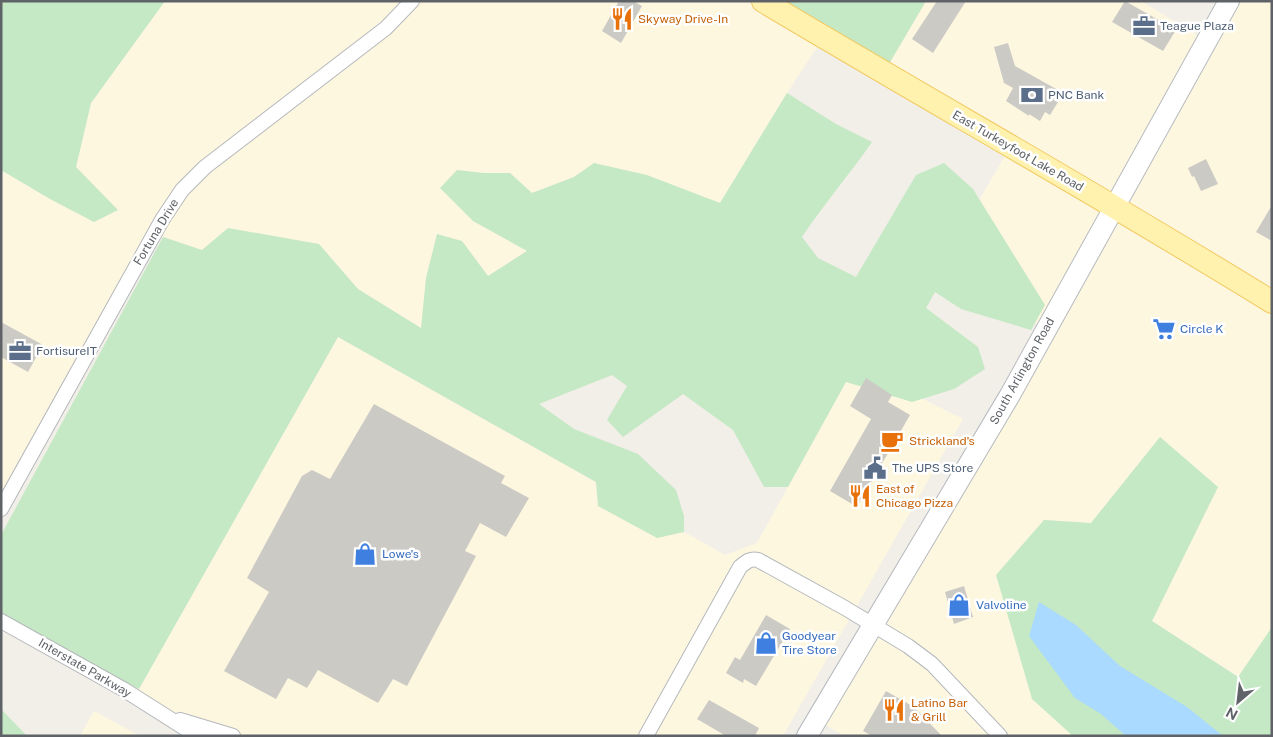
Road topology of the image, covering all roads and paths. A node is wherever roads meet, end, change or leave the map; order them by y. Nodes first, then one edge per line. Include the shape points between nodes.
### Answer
1 (412, 1) edge
2 (763, 1) edge
3 (1229, 1) edge
4 (1116, 207) junction
5 (1272, 302) edge
6 (1, 509) edge
7 (1, 620) edge
8 (873, 624) junction
9 (168, 716) junction
10 (197, 736) edge
11 (233, 736) edge
12 (646, 736) edge
13 (807, 736) edge
14 (1000, 736) edge

1 - 6 street, Fortuna Drive via 386,28 205,167 182,190 162,220
2 - 4 main road, East Turkeyfoot Lake Road
3 - 4 main road, South Arlington Road
4 - 5 main road, East Turkeyfoot Lake Road
4 - 8 main road, South Arlington Road via 1010,395
7 - 9 street, Interstate Parkway
8 - 12 street via 758,560 749,560 740,567
8 - 13 main road, South Arlington Road
8 - 14 street via 932,664
9 - 10 street, Interstate Parkway
9 - 11 street, Interstate Parkway

